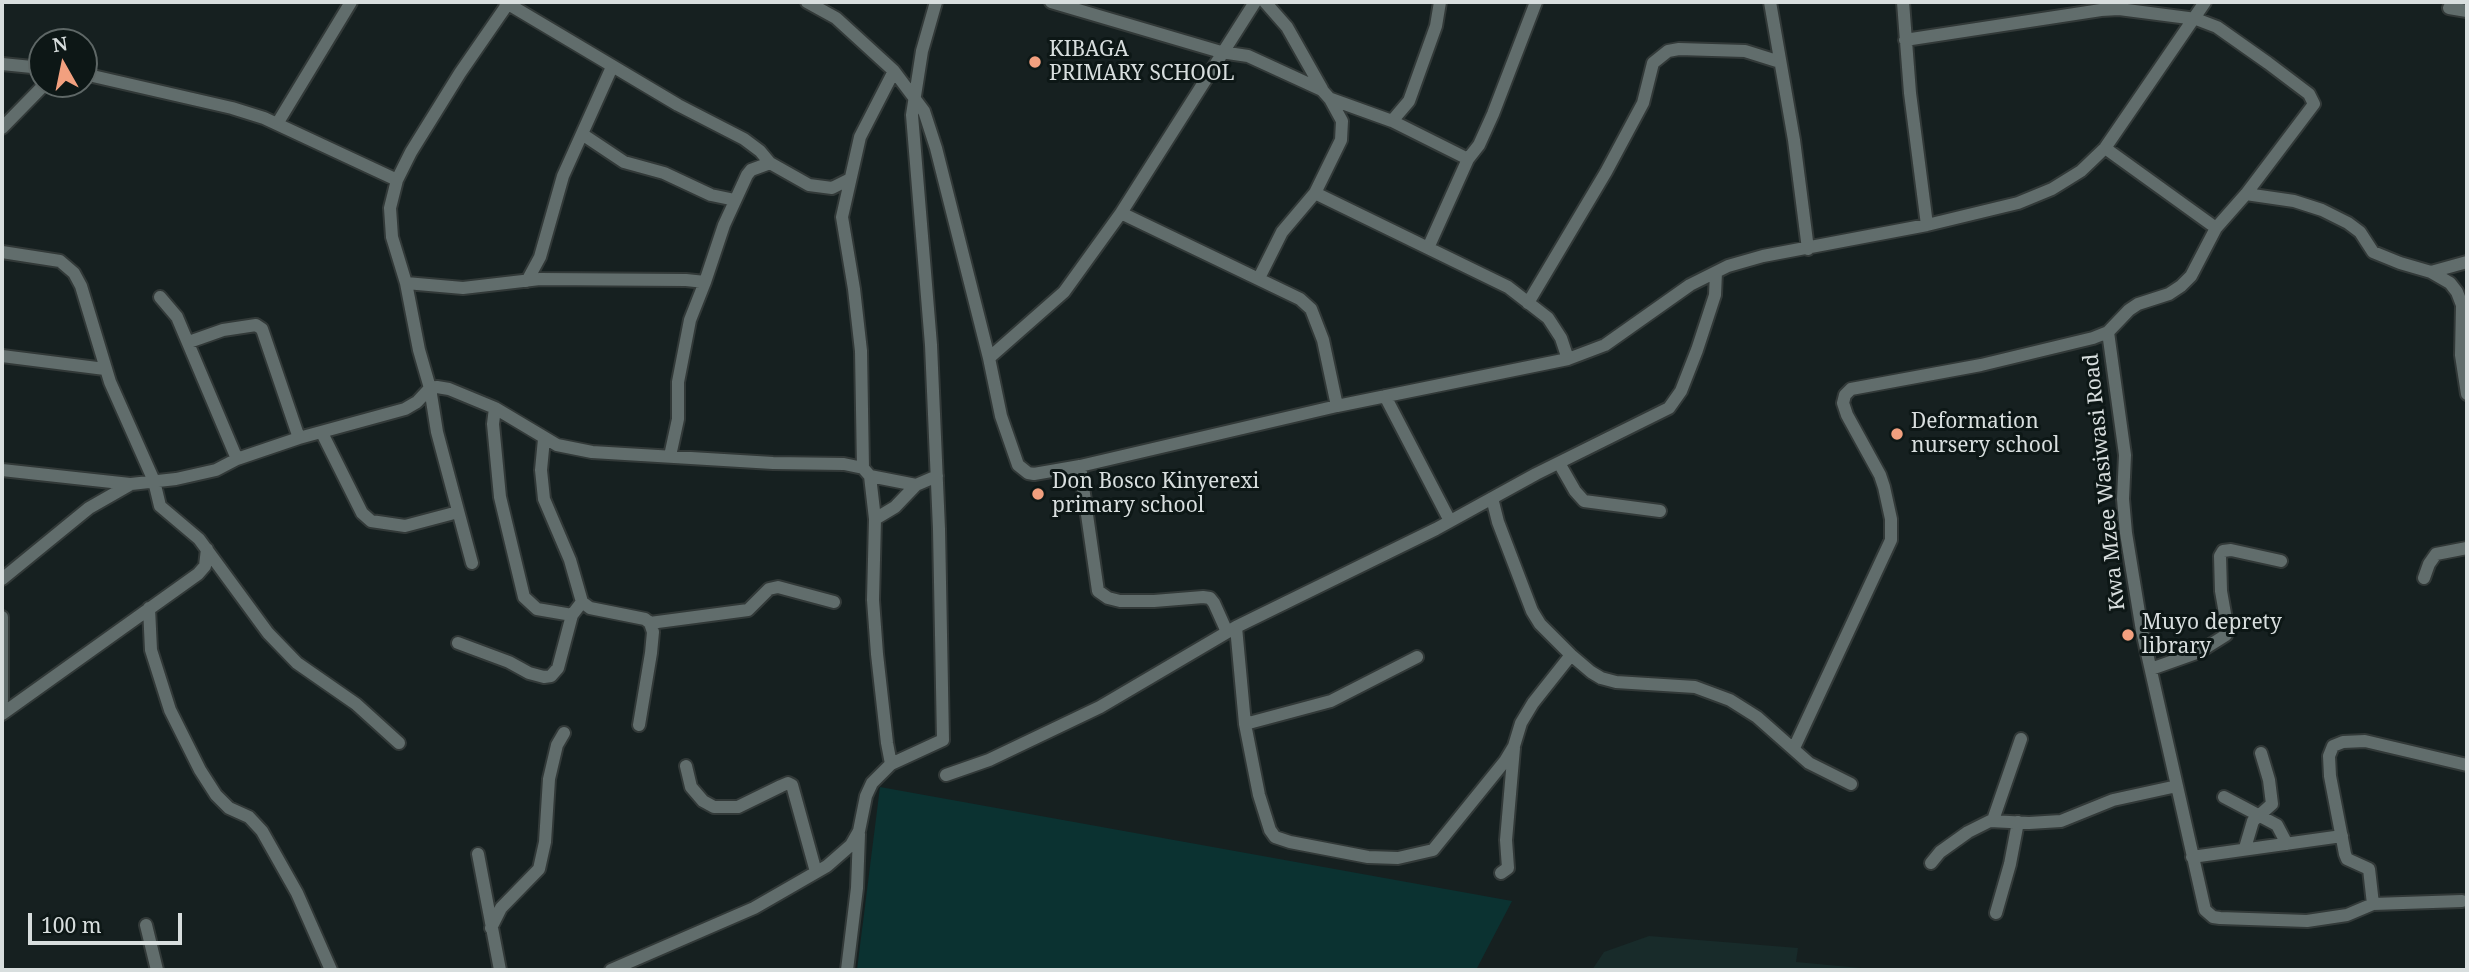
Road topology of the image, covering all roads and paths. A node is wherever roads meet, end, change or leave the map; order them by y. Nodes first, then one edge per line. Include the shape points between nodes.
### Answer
1 (351, 2) edge
2 (507, 2) edge
3 (807, 2) edge
4 (834, 2) edge
5 (936, 2) edge
6 (1051, 2) edge
7 (1255, 2) edge
8 (1265, 2) edge
9 (1440, 2) edge
10 (1536, 2) edge
11 (1770, 2) edge
12 (1903, 2) edge
13 (2205, 2) edge
14 (2449, 8) dead end
15 (2467, 11) edge
16 (836, 18) junction
17 (2196, 19) junction
18 (1905, 40) junction
19 (1221, 52) junction
20 (1780, 62) junction
21 (2, 64) edge
22 (28, 67) edge
23 (612, 67) junction
24 (894, 71) junction
25 (98, 77) edge
26 (1326, 95) junction
27 (914, 96) junction
28 (31, 98) edge
29 (1392, 121) junction
30 (277, 124) junction
31 (2, 128) edge
32 (582, 134) junction
33 (2105, 148) junction
34 (1468, 159) junction
35 (770, 163) junction
36 (850, 179) junction
37 (397, 180) junction
38 (1315, 193) junction
39 (2246, 194) junction
40 (735, 200) junction
41 (1121, 213) junction
42 (1927, 225) junction
43 (2216, 228) junction
44 (1428, 248) junction
45 (1808, 248) junction
46 (2, 252) edge
47 (2467, 262) edge
48 (1716, 272) junction
49 (2431, 272) junction
50 (1259, 278) junction
51 (527, 282) junction
52 (705, 282) junction
53 (406, 283) junction
54 (160, 297) dead end
55 (1528, 303) junction
56 (2108, 332) junction
57 (189, 342) junction
58 (2, 356) edge
59 (989, 358) junction
60 (1568, 359) junction
61 (106, 369) junction
62 (430, 388) junction
63 (2467, 394) edge
64 (1385, 397) junction
65 (1336, 406) junction
66 (495, 408) junction
67 (322, 433) junction
68 (299, 438) junction
69 (544, 439) junction
70 (670, 456) junction
71 (237, 459) junction
72 (1559, 463) junction
73 (1080, 466) junction
74 (2, 470) edge
75 (866, 472) junction
76 (937, 476) junction
77 (154, 481) junction
78 (131, 484) junction
79 (916, 485) junction
80 (1492, 498) junction
81 (1660, 511) dead end
82 (458, 512) junction
83 (875, 519) junction
84 (1450, 521) junction
85 (2467, 548) edge
86 (207, 549) junction
87 (2281, 561) dead end
88 (472, 564) dead end
89 (2424, 578) dead end
90 (2, 579) edge
91 (582, 602) junction
92 (834, 602) dead end
93 (149, 608) junction
94 (572, 615) junction
95 (2, 617) edge
96 (650, 623) junction
97 (1231, 630) junction
98 (458, 643) dead end
99 (1571, 655) junction
100 (1417, 657) dead end
101 (2151, 670) junction
102 (2, 701) edge
103 (2, 714) edge
104 (639, 724) dead end
105 (1245, 724) junction
106 (564, 733) dead end
107 (2021, 739) dead end
108 (399, 743) dead end
109 (1514, 746) junction
110 (1794, 748) junction
111 (2261, 753) dead end
112 (891, 764) junction
113 (2467, 765) edge
114 (686, 766) dead end
115 (946, 775) dead end
116 (1852, 784) dead end
117 (2176, 786) junction
118 (2224, 797) dead end
119 (2260, 815) junction
120 (1993, 820) junction
121 (2018, 822) junction
122 (859, 831) junction
123 (2342, 835) junction
124 (2287, 844) junction
125 (2245, 848) junction
126 (478, 854) dead end
127 (2192, 857) junction
128 (1931, 863) dead end
129 (816, 872) junction
130 (1501, 873) dead end
131 (2462, 901) dead end
132 (2373, 904) junction
133 (1996, 914) dead end
134 (146, 925) dead end
135 (491, 928) junction
136 (157, 970) edge
137 (331, 970) edge
138 (500, 970) edge
139 (611, 970) edge
140 (847, 970) edge

1 - 30 street
2 - 23 street
2 - 37 street
3 - 16 street
4 - 16 street
5 - 27 street
6 - 19 street
7 - 19 street
8 - 26 street via 1286,27
9 - 29 street via 1409,101
10 - 34 street via 1493,114
11 - 20 street
12 - 18 street
13 - 17 street
14 - 15 street
16 - 24 street
17 - 18 street via 2101,10
17 - 33 street
17 - 39 street via 2217,27 2268,63 2309,94 2314,104
18 - 42 street
19 - 26 street via 1248,56
19 - 41 street
20 - 45 street
20 - 55 street via 1745,51 1679,48 1653,63 1643,103
21 - 22 street
23 - 32 street
23 - 35 street via 744,139
24 - 27 street
24 - 36 street via 860,137
25 - 30 street via 232,108
26 - 29 street
26 - 38 street via 1339,111 1343,131
27 - 59 street via 936,148
27 - 76 street
28 - 31 street
29 - 34 street
30 - 37 street
32 - 40 street via 624,162
32 - 51 street
33 - 42 street via 2081,171 2052,189 2018,203
33 - 43 street
34 - 44 street
35 - 36 street via 822,188
35 - 40 street via 751,170
36 - 75 street via 842,217 861,351
37 - 53 street via 390,208 392,237
38 - 44 street
38 - 50 street via 1283,232
39 - 43 street
39 - 49 street via 2322,210 2360,232 2373,252
40 - 52 street
41 - 50 street
41 - 59 street via 1064,292
42 - 45 street
43 - 56 street via 2181,286 2138,304
44 - 55 street via 1508,287
45 - 48 street via 1763,256
46 - 61 street via 66,264 81,286
47 - 49 street
48 - 60 street via 1605,345
48 - 72 street via 1715,295 1701,339 1673,404
49 - 63 street via 2450,283 2462,305 2461,355
50 - 65 street via 1311,309 1323,340
51 - 52 street
51 - 53 street via 463,288
52 - 70 street via 684,348
53 - 62 street
54 - 57 street
55 - 60 street via 1548,318
56 - 101 street, Kwa Mzee Wasiwasi Road via 2125,455 2126,533
56 - 110 street via 1981,365 1851,389 1845,396 1847,415 1884,487 1891,540
57 - 68 street via 223,330 256,325 262,330
57 - 71 street
58 - 61 street
59 - 73 street via 1001,416 1018,465 1034,474
60 - 64 street
61 - 77 street
62 - 66 street via 449,389
62 - 67 street via 405,409
62 - 82 street
64 - 65 street
64 - 84 street
65 - 73 street
66 - 69 street
66 - 94 street via 496,472 520,587 537,609
67 - 68 street
67 - 82 street via 362,513 371,521 405,526
68 - 71 street
69 - 70 street via 592,452
69 - 91 street via 544,499
70 - 75 street via 844,464
71 - 77 street via 216,470
72 - 80 street
72 - 81 street via 1584,501
73 - 97 street via 1098,591 1120,601 1210,598
74 - 78 street
75 - 79 street
75 - 83 street
76 - 79 street
76 - 112 street via 944,738
77 - 78 street
77 - 86 street via 160,506
78 - 90 street via 89,508
79 - 83 street via 895,507
80 - 84 street
80 - 99 street via 1532,611
82 - 88 street
83 - 112 street via 873,600
84 - 97 street
85 - 89 street via 2436,554
86 - 93 street via 205,566
86 - 108 street via 268,633
87 - 101 street via 2223,551 2226,635 2199,652
91 - 94 street
91 - 96 street
92 - 96 street via 778,587 769,589 744,611
93 - 103 street
93 - 137 street via 151,650 164,695 190,750 216,795 262,831 297,893
94 - 98 street via 558,668 551,676 529,673
95 - 102 street
96 - 104 street via 651,653
97 - 105 street
97 - 115 street via 1100,707 989,760
99 - 109 street via 1533,703
99 - 110 street via 1608,681 1695,687 1730,699
100 - 105 street via 1331,701
101 - 117 street, Kwa Mzee Wasiwasi Road
105 - 109 street via 1273,835 1368,857 1398,858 1433,850
106 - 135 street via 556,745 549,779 539,869 501,908
107 - 120 street
109 - 130 street via 1507,869
110 - 116 street via 1809,763
111 - 119 street via 2272,804
112 - 122 street via 872,783
113 - 123 street via 2365,741 2333,746 2330,776
114 - 129 street via 691,787 714,807 738,807 792,785
117 - 121 street via 2113,800 2061,821
117 - 127 street, Kwa Mzee Wasiwasi Road
118 - 119 street
119 - 124 street via 2277,825
119 - 125 street via 2252,824
120 - 121 street
120 - 128 street via 1968,832
121 - 133 street
122 - 129 street via 840,856
122 - 140 street
123 - 124 street
123 - 132 street via 2347,859 2371,873
124 - 125 street
125 - 127 street
126 - 135 street
127 - 132 street, Kwa Mzee Wasiwasi Road via 2204,910 2220,918 2307,921 2347,915
129 - 139 street via 754,908
131 - 132 street
134 - 136 street
135 - 138 street

